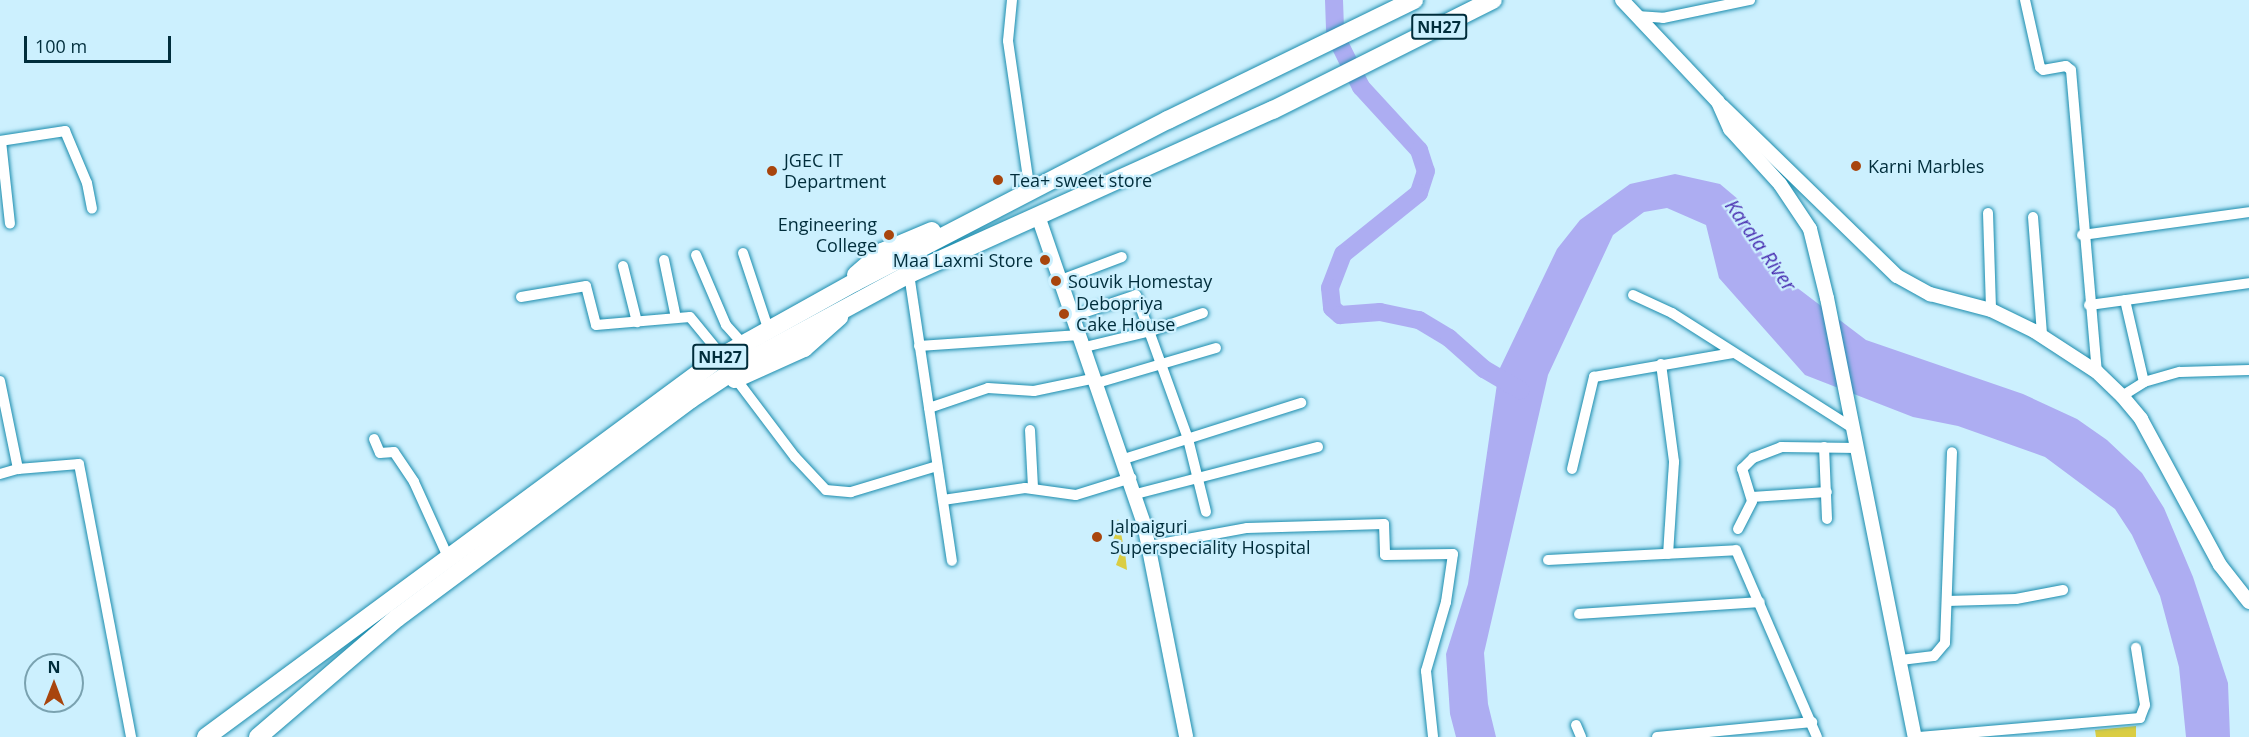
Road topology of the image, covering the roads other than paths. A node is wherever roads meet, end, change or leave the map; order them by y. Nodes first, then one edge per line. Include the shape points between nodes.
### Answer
1 (1012, 0) edge
2 (1414, 0) edge
3 (1493, 0) edge
4 (1622, 0) edge
5 (1750, 0) edge
6 (2025, 0) edge
7 (1637, 16) junction
8 (1662, 18) junction
9 (1657, 36) junction
10 (1718, 102) junction
11 (0, 141) edge
12 (1030, 191) junction
13 (92, 209) dead end
14 (2249, 212) edge
15 (1988, 213) dead end
16 (1038, 216) junction
17 (2033, 217) dead end
18 (10, 224) dead end
19 (2082, 235) junction
20 (743, 253) dead end
21 (696, 255) dead end
22 (1122, 257) dead end
23 (664, 260) dead end
24 (623, 266) dead end
25 (909, 274) junction
26 (1061, 280) junction
27 (2249, 283) edge
28 (1633, 295) dead end
29 (847, 296) junction
30 (521, 297) dead end
31 (2125, 300) junction
32 (2089, 305) junction
33 (1991, 310) junction
34 (1203, 313) dead end
35 (1074, 316) junction
36 (676, 318) junction
37 (637, 322) junction
38 (768, 328) junction
39 (1151, 331) junction
40 (2042, 335) junction
41 (1083, 341) junction
42 (742, 344) junction
43 (919, 346) junction
44 (1216, 348) dead end
45 (1733, 352) junction
46 (722, 356) junction
47 (1661, 364) junction
48 (1163, 365) junction
49 (2249, 370) edge
50 (2097, 372) junction
51 (736, 379) junction
52 (1096, 380) junction
53 (0, 381) edge
54 (2144, 382) junction
55 (702, 392) junction
56 (2122, 396) junction
57 (1301, 403) dead end
58 (929, 408) junction
59 (1030, 429) dead end
60 (1854, 429) junction
61 (374, 439) dead end
62 (1188, 439) junction
63 (1318, 447) dead end
64 (1824, 447) junction
65 (1857, 448) junction
66 (1952, 452) dead end
67 (1124, 459) junction
68 (938, 466) junction
69 (18, 469) junction
70 (1572, 469) dead end
71 (0, 474) edge
72 (1131, 478) junction
73 (1198, 478) junction
74 (1033, 488) junction
75 (1827, 492) junction
76 (1136, 494) junction
77 (1752, 497) junction
78 (943, 500) junction
79 (1206, 512) dead end
80 (1827, 519) dead end
81 (1738, 529) dead end
82 (1149, 546) junction
83 (1668, 554) junction
84 (448, 557) junction
85 (1548, 560) dead end
86 (952, 561) dead end
87 (2063, 590) dead end
88 (1947, 601) junction
89 (1760, 602) junction
90 (2249, 603) edge
91 (1579, 614) dead end
92 (2136, 648) dead end
93 (1901, 660) junction
94 (1812, 722) junction
95 (1576, 725) dead end
96 (131, 737) edge
97 (206, 737) edge
98 (258, 737) edge
99 (1186, 737) edge
100 (1433, 737) edge
101 (1581, 737) edge
102 (1657, 737) edge
103 (1817, 737) edge
104 (1917, 737) edge

1 - 12 street via 1008,41
2 - 12 highway, NH27
3 - 16 highway, NH27 via 1302,96
4 - 7 street
5 - 8 street
6 - 19 street via 2040,67 2043,70 2066,66 2071,70 2077,102
7 - 8 street
7 - 9 street
8 - 9 street
9 - 10 street
10 - 33 street via 1897,276 1930,294
10 - 60 street via 1730,129 1780,184 1810,229
11 - 13 street via 65,131 87,183
11 - 18 street
12 - 16 highway
12 - 29 highway, NH27
14 - 19 street
15 - 33 street
16 - 25 highway, NH27
16 - 26 street
17 - 40 street
19 - 32 street
20 - 38 street
21 - 42 street via 726,325
22 - 26 street
23 - 36 street
24 - 37 street
25 - 29 highway, NH27
25 - 43 street
26 - 35 street
27 - 31 street
28 - 45 street via 1672,313
29 - 38 highway, NH27
29 - 51 highway, NH27 via 804,348
29 - 55 highway, NH27
30 - 37 street via 586,286 596,326
31 - 32 street
31 - 54 street
32 - 50 street
33 - 40 street
34 - 39 street
35 - 39 street via 1136,295
35 - 41 street
36 - 37 street
36 - 46 street via 690,317
38 - 42 highway, NH27
39 - 41 street
39 - 48 street
40 - 50 street
41 - 43 street
41 - 52 street
42 - 46 highway, NH27
43 - 58 street
44 - 48 street
45 - 47 street
45 - 60 street
46 - 84 highway, NH27
47 - 70 street via 1592,380
47 - 83 street via 1674,462
48 - 52 street
48 - 62 street
49 - 54 street via 2180,372
50 - 56 street
51 - 55 highway, NH27
51 - 68 street via 806,471 826,490 851,492
52 - 58 street via 1034,391 988,388
52 - 67 street
53 - 69 street
54 - 56 street
55 - 98 highway, NH27 via 397,618
56 - 90 street via 2141,419 2220,565
57 - 62 street
58 - 68 street
59 - 74 street
60 - 65 street
61 - 84 street via 380,453 394,452 414,482
62 - 67 street
62 - 73 street
63 - 73 street
64 - 65 street
64 - 75 street
64 - 77 street via 1770,449 1753,458 1742,469
65 - 93 street
66 - 88 street
67 - 72 street
68 - 78 street
69 - 71 street
69 - 96 street via 79,464
72 - 74 street via 1067,496
72 - 76 street
73 - 76 street
73 - 79 street
74 - 78 street
75 - 77 street
75 - 80 street
76 - 82 street
77 - 81 street
78 - 86 street
82 - 99 street
82 - 100 street via 1247,528 1384,524 1385,555 1453,554 1446,602 1426,671
83 - 85 street
83 - 89 street via 1736,550
84 - 97 highway, NH27
87 - 88 street via 2016,599
88 - 93 street via 1943,648 1934,656
89 - 91 street
89 - 94 street
92 - 104 street via 2145,705 2140,718
93 - 104 street
94 - 102 street
94 - 103 street
95 - 101 street

